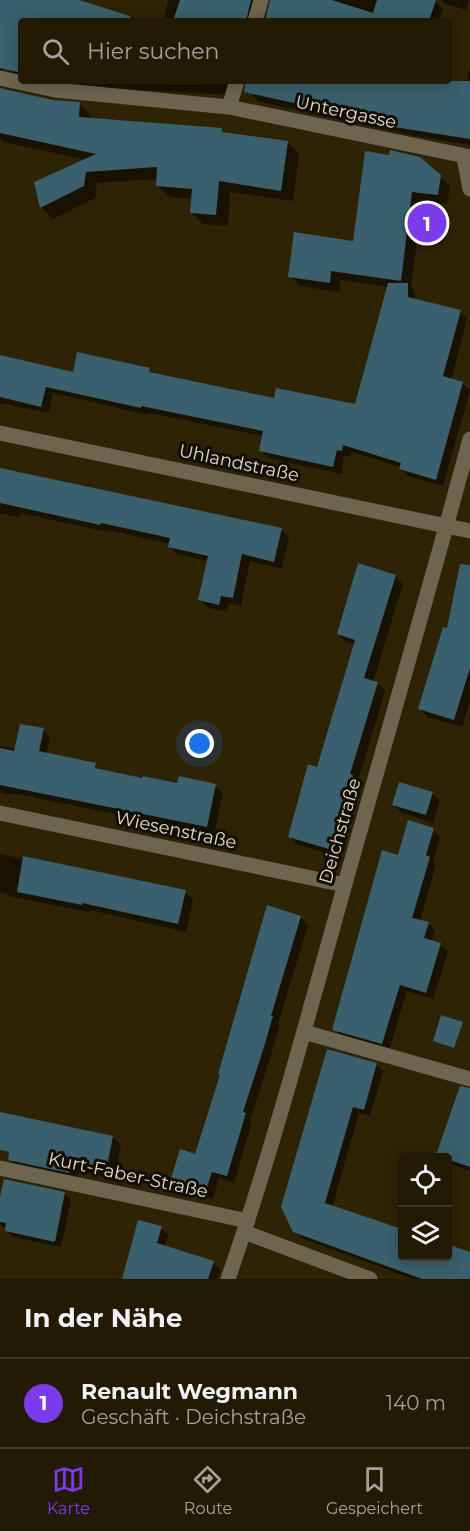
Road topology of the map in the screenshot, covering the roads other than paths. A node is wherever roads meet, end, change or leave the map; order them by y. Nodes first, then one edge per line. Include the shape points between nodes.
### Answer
1 (261, 0) edge
2 (256, 18) edge
3 (0, 78) edge
4 (18, 82) edge
5 (28, 84) edge
6 (236, 84) edge
7 (229, 107) junction
8 (467, 157) edge
9 (470, 189) edge
10 (0, 433) edge
11 (470, 439) edge
12 (447, 527) junction
13 (470, 531) edge
14 (0, 813) edge
15 (345, 885) junction
16 (304, 1032) junction
17 (470, 1079) edge
18 (0, 1168) edge
19 (246, 1227) junction
20 (228, 1279) edge
21 (370, 1279) edge

1 - 2 street
3 - 4 street, Untergasse
5 - 7 street, Untergasse
6 - 7 street
7 - 8 street, Untergasse
8 - 9 street
10 - 12 street, Uhlandstraße
11 - 12 street, Deichstraße
12 - 13 street, Uhlandstraße
12 - 15 street, Deichstraße
14 - 15 street, Wiesenstraße
15 - 16 street, Deichstraße
16 - 17 street
16 - 19 street, Deichstraße
18 - 19 street, Kurt-Faber-Straße
19 - 20 street, Deichstraße
19 - 21 street

